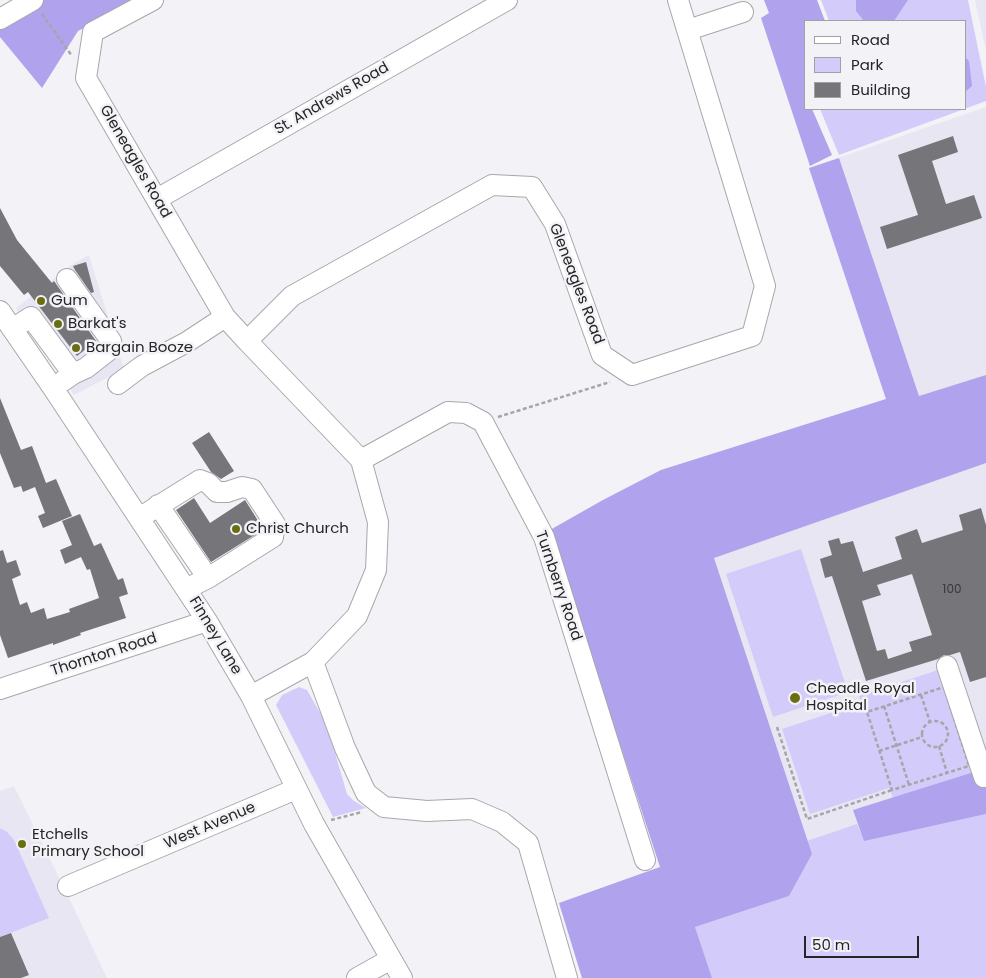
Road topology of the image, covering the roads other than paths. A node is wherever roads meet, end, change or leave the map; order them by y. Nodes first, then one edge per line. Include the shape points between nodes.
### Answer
1 (153, 0) edge
2 (507, 0) edge
3 (678, 0) edge
4 (35, 4) edge
5 (743, 12) dead end
6 (0, 19) edge
7 (688, 30) junction
8 (158, 199) junction
9 (67, 279) dead end
10 (0, 311) edge
11 (225, 317) junction
12 (12, 329) junction
13 (247, 340) junction
14 (73, 374) junction
15 (118, 384) dead end
16 (53, 388) junction
17 (361, 460) junction
18 (158, 505) junction
19 (138, 518) junction
20 (208, 578) junction
21 (186, 588) junction
22 (207, 621) junction
23 (313, 662) junction
24 (948, 666) dead end
25 (0, 690) edge
26 (251, 696) junction
27 (986, 777) edge
28 (296, 789) junction
29 (646, 860) dead end
30 (68, 886) dead end
31 (391, 959) junction
32 (357, 978) edge
33 (402, 978) edge
34 (567, 978) edge

1 - 8 street, Gleneagles Road via 93,32 86,78
2 - 8 street, St. Andrews Road
3 - 7 street
4 - 6 street
5 - 7 street
7 - 13 street, Gleneagles Road via 765,286 752,336 632,375 602,355 555,224 532,187 492,186 292,296
8 - 11 street, Gleneagles Road
9 - 14 street via 112,341 109,350
10 - 12 street, Finney Lane
11 - 13 street, Gleneagles Road
11 - 15 street via 187,342 138,361
12 - 14 street via 31,317
12 - 16 street, Finney Lane
13 - 17 street, Gleneagles Road
14 - 16 street
16 - 19 street, Finney Lane
17 - 23 street, Gleneagles Road via 378,522 376,570 357,616
17 - 29 street, Turnberry Road via 448,412 466,413 482,422 544,537
18 - 19 street
18 - 20 street
18 - 20 street via 200,480 217,492 242,487 252,489 275,524 272,537
19 - 21 street, Finney Lane
20 - 21 street
21 - 22 street, Finney Lane
22 - 25 street, Thornton Road
22 - 26 street, Finney Lane
23 - 26 street, Gleneagles Road
23 - 34 street via 345,748 366,793 384,806 427,811 472,808 502,822 528,843
24 - 27 street
26 - 28 street, Finney Lane
28 - 30 street, West Avenue
28 - 31 street, Finney Lane
31 - 32 street
31 - 33 street, Finney Lane

